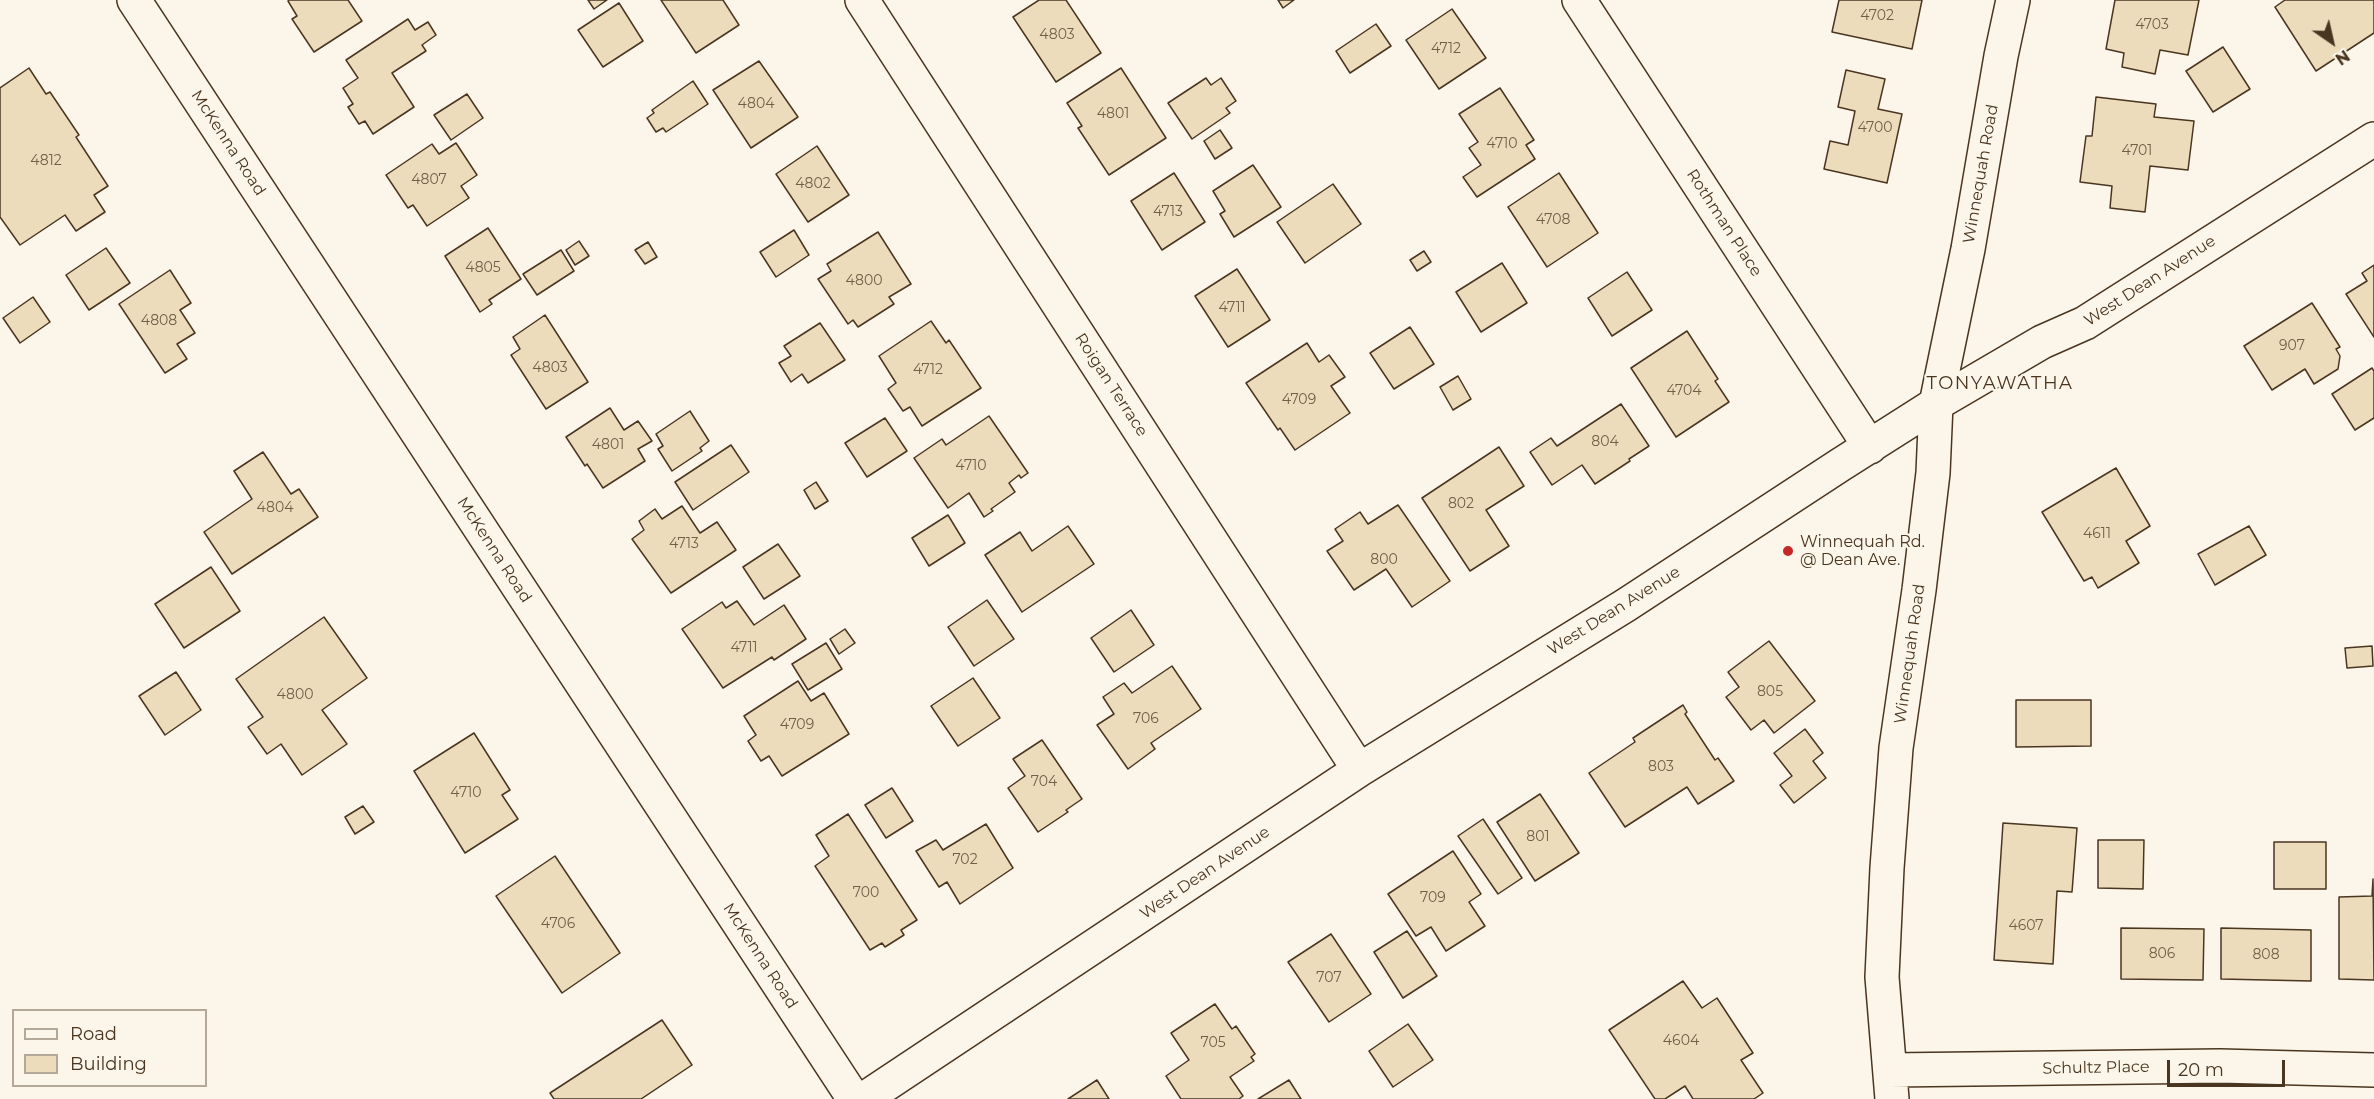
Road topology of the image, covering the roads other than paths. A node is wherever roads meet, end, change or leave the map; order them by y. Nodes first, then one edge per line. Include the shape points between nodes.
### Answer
1 (134, 0) edge
2 (862, 0) edge
3 (1579, 0) edge
4 (2013, 0) edge
5 (2374, 139) edge
6 (1936, 405) junction
7 (1870, 447) junction
8 (1359, 770) junction
9 (2374, 1070) edge
10 (1891, 1085) edge
11 (854, 1099) edge
12 (864, 1099) edge

1 - 11 street, McKenna Road
2 - 8 street, Roigan Terrace
3 - 7 street, Rothman Place
4 - 6 street, Winnequah Road
5 - 6 street, West Dean Avenue via 2085,323 2042,342
6 - 7 street, West Dean Avenue
6 - 10 street, Winnequah Road via 1933,473 1896,748 1887,868 1882,976
7 - 8 street, West Dean Avenue
8 - 12 street, West Dean Avenue
9 - 10 street, Schultz Place via 2220,1066

